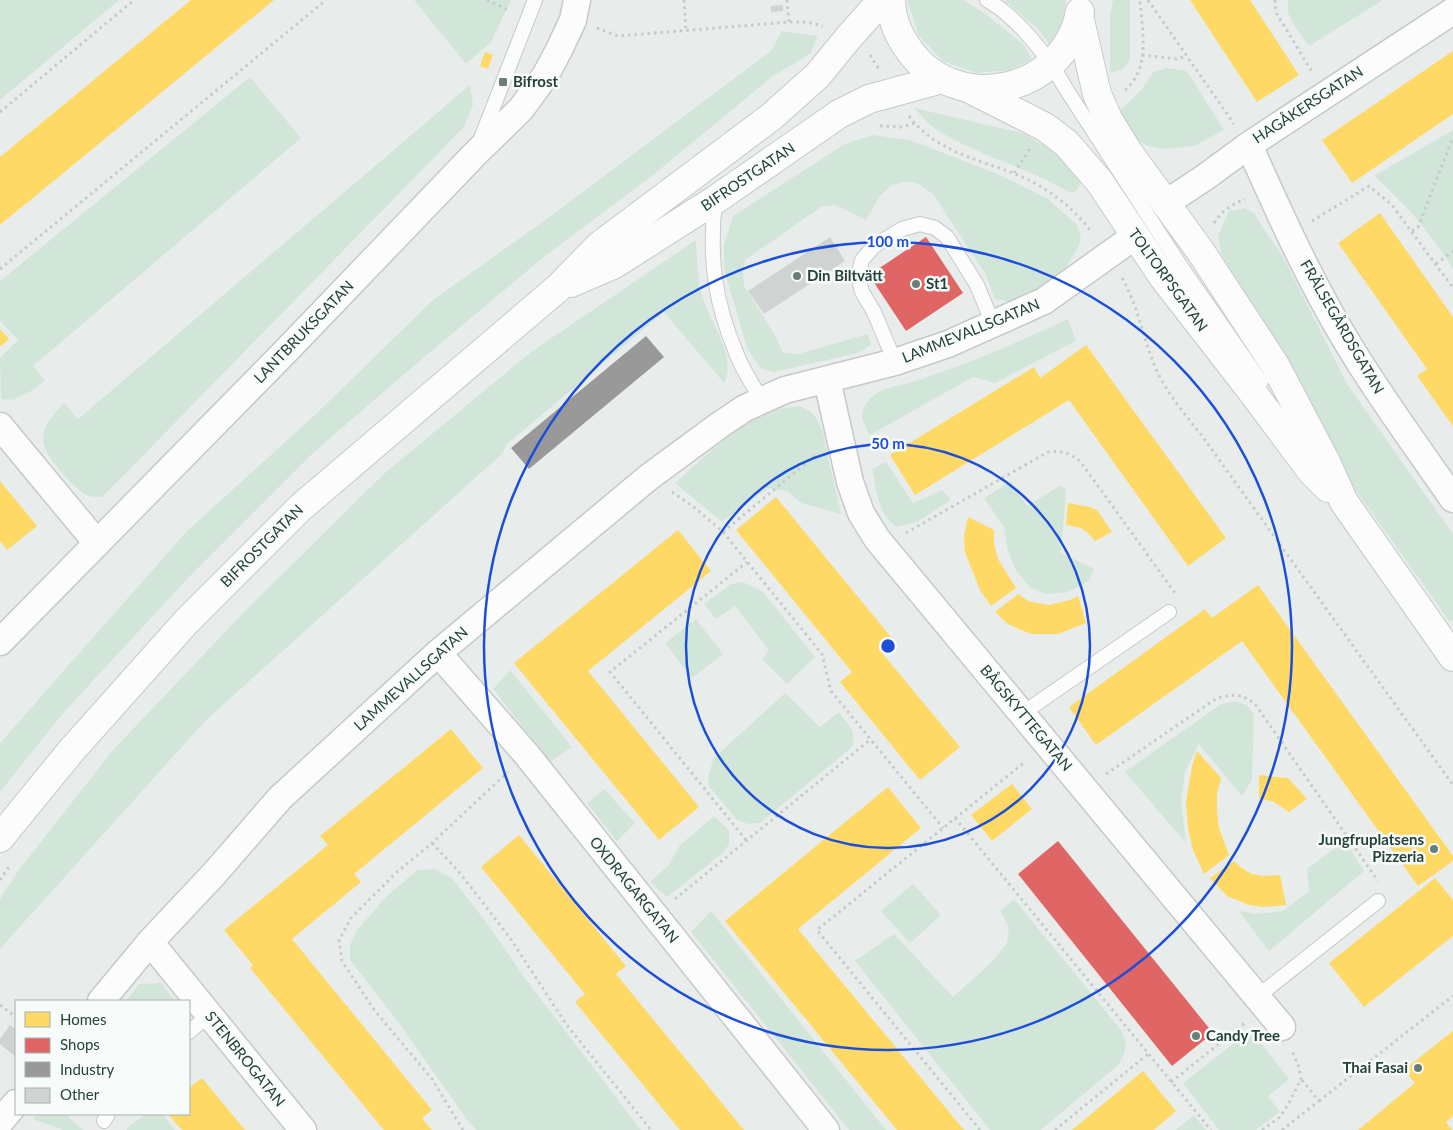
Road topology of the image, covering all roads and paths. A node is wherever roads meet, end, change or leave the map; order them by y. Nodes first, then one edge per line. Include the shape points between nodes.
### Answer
1 (134, 0) edge
2 (326, 0) edge
3 (487, 0) edge
4 (535, 0) edge
5 (577, 0) edge
6 (684, 0) edge
7 (787, 0) edge
8 (882, 0) edge
9 (891, 0) edge
10 (986, 0) edge
11 (1148, 0) edge
12 (1275, 0) edge
13 (1080, 8) edge
14 (1453, 11) edge
15 (514, 13) dead end
16 (788, 22) dead end
17 (686, 31) dead end
18 (1142, 55) dead end
19 (1188, 56) junction
20 (1051, 64) junction
21 (942, 79) junction
22 (968, 88) junction
23 (1326, 94) junction
24 (0, 112) edge
25 (914, 123) dead end
26 (878, 126) dead end
27 (1453, 137) edge
28 (1249, 145) junction
29 (475, 154) junction
30 (715, 200) junction
31 (1166, 203) junction
32 (1412, 231) junction
33 (1290, 235) junction
34 (1135, 236) junction
35 (1453, 251) edge
36 (1436, 264) junction
37 (0, 269) edge
38 (558, 288) junction
39 (1453, 288) edge
40 (993, 324) junction
41 (895, 362) junction
42 (827, 380) junction
43 (761, 400) junction
44 (0, 426) edge
45 (839, 436) junction
46 (649, 477) junction
47 (1453, 499) edge
48 (1344, 502) junction
49 (723, 532) junction
50 (97, 543) junction
51 (884, 546) junction
52 (747, 562) junction
53 (1169, 612) joint
54 (0, 642) edge
55 (438, 653) junction
56 (1453, 658) edge
57 (1023, 713) junction
58 (871, 739) junction
59 (1048, 744) junction
60 (505, 774) dead end
61 (1085, 789) junction
62 (955, 818) junction
63 (943, 828) junction
64 (746, 840) junction
65 (432, 844) junction
66 (8, 848) edge
67 (0, 880) edge
68 (1378, 901) joint
69 (655, 916) junction
70 (150, 942) junction
71 (1453, 996) edge
72 (102, 1000) edge
73 (1262, 1002) junction
74 (0, 1005) edge
75 (15, 1016) edge
76 (209, 1016) junction
77 (1282, 1027) joint
78 (190, 1031) edge
79 (1148, 1054) junction
80 (1301, 1078) junction
81 (1171, 1082) junction
82 (1319, 1102) junction
83 (15, 1104) edge
84 (0, 1122) edge
85 (303, 1130) edge
86 (463, 1130) edge
87 (651, 1130) edge
88 (826, 1130) edge
89 (980, 1130) edge
90 (1055, 1130) edge
91 (1211, 1130) edge
92 (1262, 1130) edge
93 (1282, 1130) edge

1 - 24 path
2 - 37 path
3 - 15 path
4 - 29 lane
5 - 29 street, LANTBRUKSGATAN via 573,20 545,76 521,110
6 - 17 path
7 - 16 path
8 - 38 main road, BIFROSTGATAN via 818,75 771,117 599,246
9 - 21 main road via 893,17 903,42 920,64
10 - 20 lane via 1010,18
11 - 19 path
12 - 23 path via 1277,14
13 - 20 main road via 1069,42
13 - 31 main road, TOLTORPSGATAN via 1097,94 1108,119
14 - 23 street, HAGÅKERSGATAN
18 - 19 path via 1176,59
19 - 28 path
20 - 22 main road via 1026,81 1012,86 983,90
20 - 48 lane via 1180,265
21 - 22 main road
21 - 30 main road, BIFROSTGATAN via 869,99 839,114
22 - 34 main road, TOLTORPSGATAN via 1045,128 1066,143 1099,182
23 - 28 street, HAGÅKERSGATAN
25 - 26 path via 902,128
27 - 32 path via 1418,226
28 - 31 street, HAGÅKERSGATAN
28 - 33 street, FRÄLSEGÅRDSGATAN
29 - 50 street, LANTBRUKSGATAN
30 - 38 main road, BIFROSTGATAN via 613,265
30 - 43 lane via 711,234 714,282 737,357
31 - 48 main road, TOLTORPSGATAN via 1275,365
32 - 33 path via 1392,205 1369,186
32 - 36 path
33 - 47 street, FRÄLSEGÅRDSGATAN via 1366,373
34 - 40 street, LAMMEVALLSGATAN via 1044,301
34 - 48 main road, TOLTORPSGATAN via 1312,472
35 - 36 path
36 - 39 path
38 - 66 main road, BIFROSTGATAN via 293,515 186,622 71,751
40 - 41 street, LAMMEVALLSGATAN
40 - 41 lane via 977,285 947,237 920,224 902,229 874,246 862,260 858,276 862,292
41 - 42 street, LAMMEVALLSGATAN
42 - 43 street, LAMMEVALLSGATAN via 785,390
42 - 45 street, BÅGSKYTTEGATAN
43 - 46 street, LAMMEVALLSGATAN via 721,424
44 - 50 street
45 - 49 path
45 - 51 street, BÅGSKYTTEGATAN via 861,513
46 - 49 path via 695,508
46 - 55 street, LAMMEVALLSGATAN
48 - 56 main road, TOLTORPSGATAN
49 - 52 path
50 - 54 street, LANTBRUKSGATAN
51 - 53 path via 1048,452 1069,453 1080,461 1174,590 1176,607
51 - 57 street, BÅGSKYTTEGATAN
52 - 58 path via 822,654 831,691
52 - 64 path via 610,672
53 - 57 lane
55 - 69 street, OXDRAGARGATAN via 527,755
55 - 70 street, LAMMEVALLSGATAN via 280,798
57 - 59 street, BÅGSKYTTEGATAN
58 - 63 path
58 - 64 path
59 - 61 street, BÅGSKYTTEGATAN
59 - 62 path
60 - 65 path
61 - 68 path via 1217,698 1234,694 1244,696 1255,704 1376,876 1381,896
61 - 73 street, BÅGSKYTTEGATAN
62 - 63 path
62 - 79 path
63 - 89 path via 817,930
64 - 69 path
65 - 86 path via 397,872 351,918 339,940 342,961 375,1010 432,1079
65 - 87 path via 459,872 510,938 566,1024
66 - 67 path
68 - 73 lane
69 - 88 street, OXDRAGARGATAN
70 - 72 street, LAMMEVALLSGATAN
70 - 76 street, STENBROGATAN
71 - 82 path
73 - 77 street, BÅGSKYTTEGATAN
73 - 81 path
74 - 75 path
76 - 78 lane
76 - 85 street, STENBROGATAN
77 - 80 path via 1300,1067
79 - 81 path
79 - 90 path
80 - 82 path
80 - 92 path via 1280,1117
81 - 91 path
82 - 93 path
83 - 84 street

